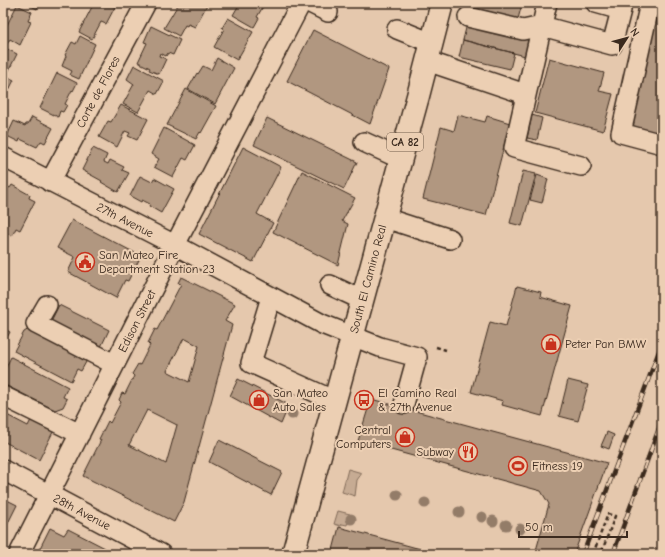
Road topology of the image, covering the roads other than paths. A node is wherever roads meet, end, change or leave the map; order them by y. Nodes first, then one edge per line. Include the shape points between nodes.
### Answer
1 (146, 3) edge
2 (301, 3) edge
3 (310, 3) edge
4 (442, 3) edge
5 (547, 3) edge
6 (596, 3) edge
7 (650, 3) edge
8 (328, 12) dead end
9 (468, 17) dead end
10 (542, 26) junction
11 (397, 29) dead end
12 (430, 52) junction
13 (526, 94) junction
14 (364, 142) dead end
15 (662, 144) edge
16 (3, 158) edge
17 (400, 159) junction
18 (581, 166) dead end
19 (50, 182) junction
20 (384, 218) junction
21 (450, 239) dead end
22 (175, 245) junction
23 (330, 285) dead end
24 (271, 296) junction
25 (362, 300) junction
26 (47, 305) dead end
27 (353, 336) junction
28 (114, 364) junction
29 (3, 396) edge
30 (335, 401) junction
31 (404, 404) dead end
32 (80, 434) junction
33 (3, 470) edge
34 (48, 495) junction
35 (18, 554) edge
36 (161, 554) edge
37 (293, 554) edge

1 - 19 street, Corte de Flores
2 - 22 street, Edison Street
3 - 8 street
4 - 12 main road, South El Camino Real / CA 82
5 - 10 street
6 - 10 street via 621,10 612,45
7 - 15 street via 620,133
9 - 10 street via 523,30
10 - 13 street
11 - 12 street
12 - 13 street
12 - 17 main road, South El Camino Real / CA 82
13 - 18 street via 514,148
14 - 17 street
16 - 19 street, 27th Avenue
17 - 20 main road, South El Camino Real / CA 82
19 - 22 street, 27th Avenue
20 - 21 street
20 - 25 main road, South El Camino Real / CA 82
22 - 24 street, 27th Avenue
22 - 28 street, Edison Street
23 - 25 street
24 - 27 street, 27th Avenue via 322,324
24 - 30 street via 251,363
25 - 27 main road, South El Camino Real / CA 82
26 - 28 street via 36,324
27 - 30 main road, South El Camino Real / CA 82
27 - 31 street, 27th Avenue via 380,347 417,357
28 - 32 street, Edison Street
29 - 32 street
30 - 37 main road, South El Camino Real / CA 82
32 - 34 street, Edison Street
33 - 34 street, 28th Avenue
34 - 35 street, Edison Street
34 - 36 street, 28th Avenue

